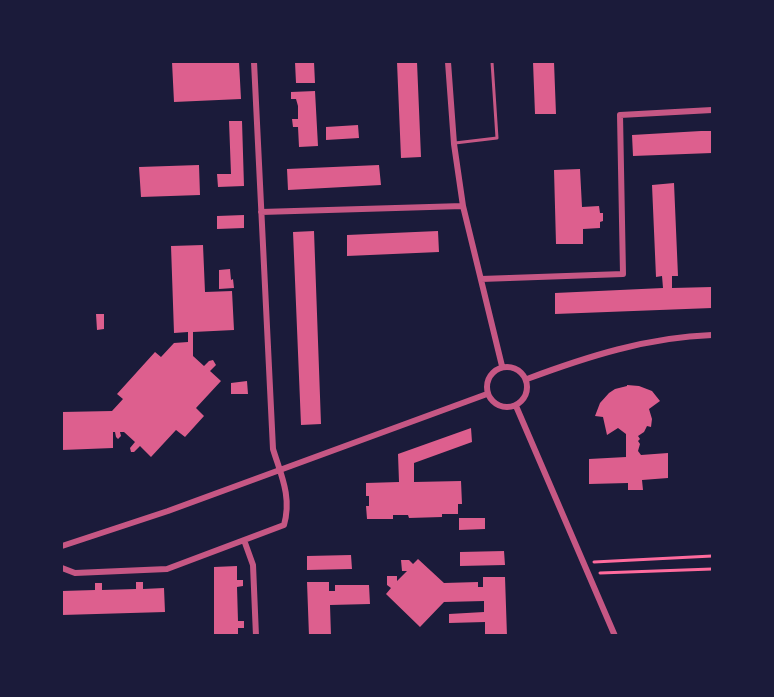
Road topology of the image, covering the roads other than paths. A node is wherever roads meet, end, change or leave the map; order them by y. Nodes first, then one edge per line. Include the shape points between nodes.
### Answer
1 (254, 62) edge
2 (448, 62) edge
3 (492, 62) edge
4 (712, 110) edge
5 (453, 144) junction
6 (463, 206) junction
7 (261, 212) junction
8 (481, 279) junction
9 (712, 335) edge
10 (502, 366) junction
11 (527, 379) junction
12 (487, 394) junction
13 (516, 406) junction
14 (280, 470) junction
15 (244, 540) junction
16 (62, 546) edge
17 (62, 568) edge
18 (256, 636) edge
19 (615, 636) edge

1 - 7 street
2 - 5 street
3 - 5 lane via 497,138
4 - 8 street via 620,115 622,274
5 - 6 street
6 - 7 street
6 - 8 street
7 - 14 street via 273,449
8 - 10 street
9 - 11 street via 599,354
10 - 11 street via 519,369
10 - 12 street via 489,377
11 - 13 street via 526,396
12 - 13 street via 499,406
12 - 14 street
13 - 19 street
14 - 15 street via 288,510 284,525
14 - 16 street
15 - 17 street via 167,569 75,573
15 - 18 street via 253,565

